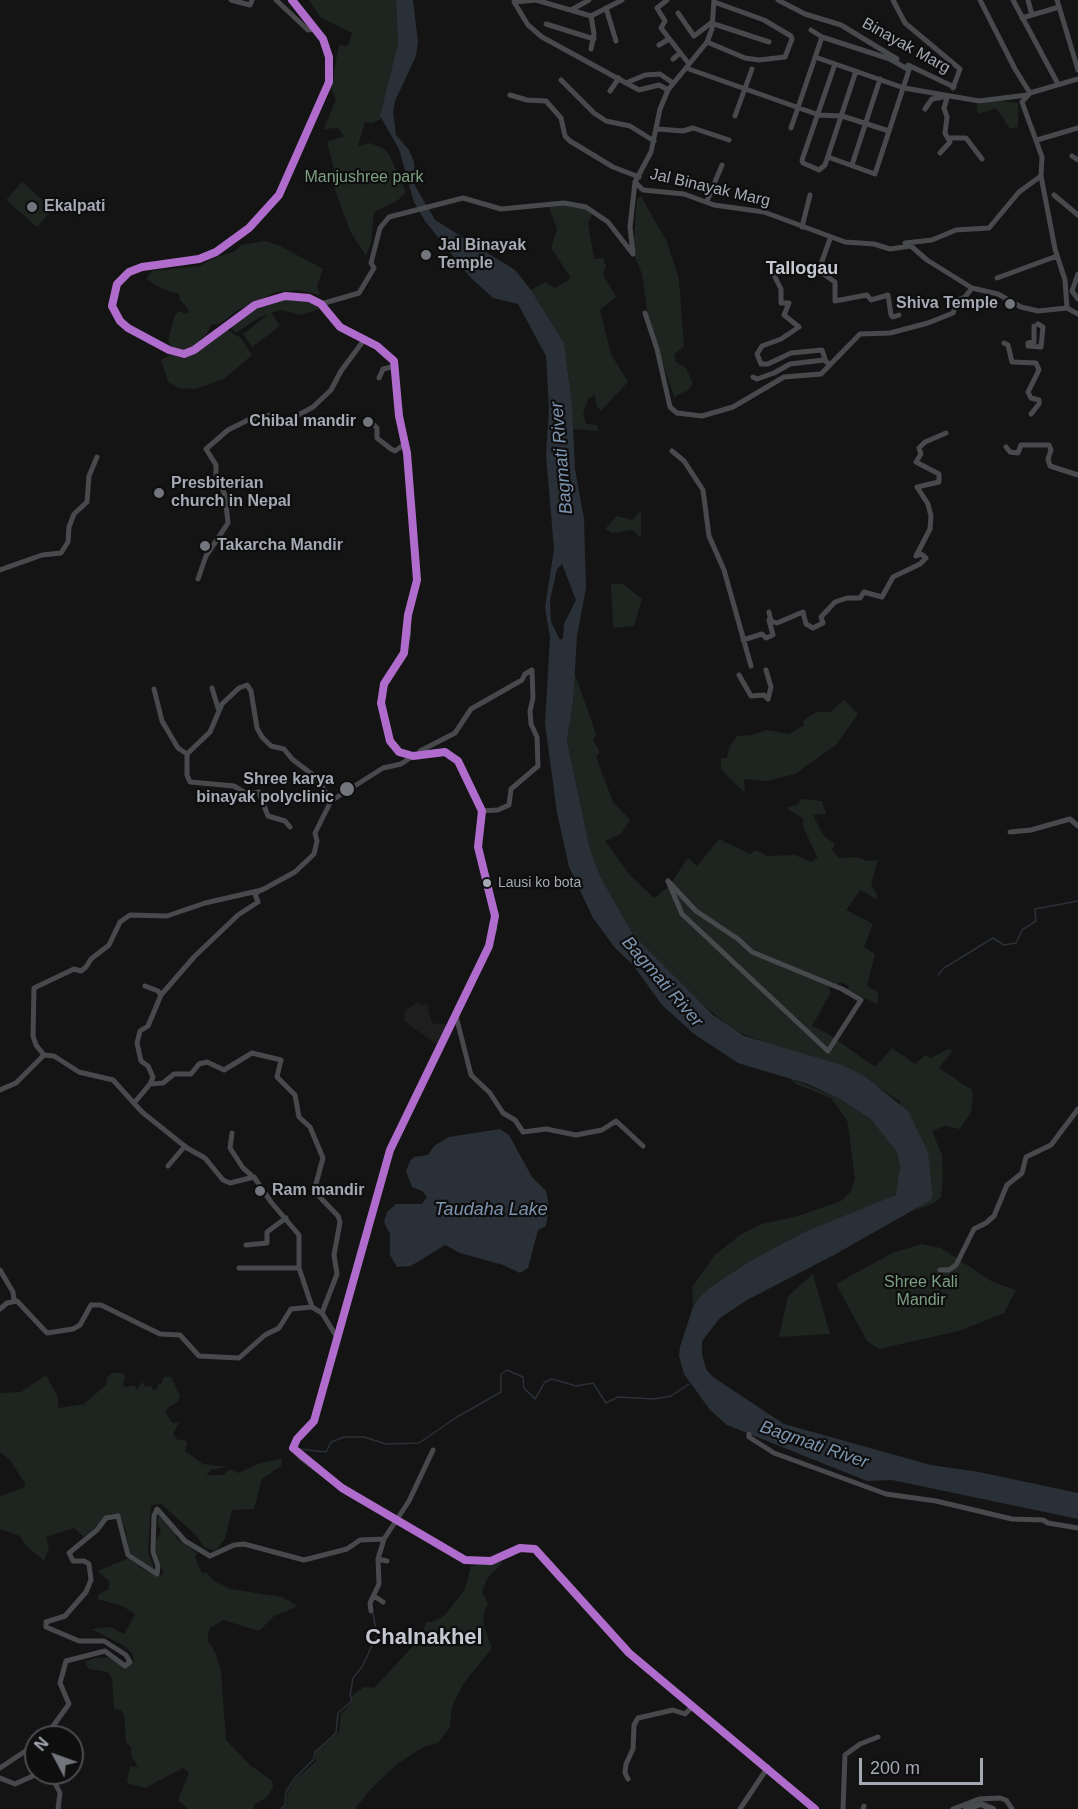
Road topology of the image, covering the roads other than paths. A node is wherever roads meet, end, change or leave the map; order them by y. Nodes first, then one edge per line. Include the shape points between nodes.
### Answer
1 (231, 0) edge
2 (252, 0) edge
3 (276, 0) edge
4 (292, 0) edge
5 (536, 0) edge
6 (590, 0) edge
7 (622, 0) edge
8 (668, 0) edge
9 (778, 0) edge
10 (893, 0) edge
11 (980, 0) edge
12 (1013, 0) edge
13 (1028, 0) edge
14 (1057, 0) edge
15 (513, 1) edge
16 (714, 1) edge
17 (1059, 7) junction
18 (606, 8) junction
19 (571, 10) junction
20 (678, 13) dead end
21 (1032, 15) junction
22 (591, 16) junction
23 (1022, 18) junction
24 (711, 23) junction
25 (546, 24) dead end
26 (315, 29) junction
27 (811, 30) dead end
28 (822, 37) junction
29 (594, 39) junction
30 (669, 39) junction
31 (616, 40) dead end
32 (707, 42) junction
33 (769, 42) dead end
34 (659, 45) dead end
35 (591, 49) dead end
36 (680, 53) junction
37 (815, 57) junction
38 (673, 58) dead end
39 (835, 64) junction
40 (687, 66) junction
41 (752, 69) dead end
42 (1078, 70) edge
43 (856, 71) junction
44 (620, 78) junction
45 (880, 79) junction
46 (1078, 79) edge
47 (561, 80) dead end
48 (626, 83) junction
49 (673, 83) junction
50 (1058, 84) junction
51 (954, 87) junction
52 (746, 88) junction
53 (903, 88) junction
54 (668, 90) junction
55 (610, 91) dead end
56 (1030, 94) junction
57 (510, 95) dead end
58 (948, 97) junction
59 (923, 98) dead end
60 (930, 101) junction
61 (798, 108) junction
62 (925, 108) dead end
63 (819, 115) junction
64 (735, 116) dead end
65 (842, 116) junction
66 (866, 123) junction
67 (791, 128) dead end
68 (1078, 128) edge
69 (657, 129) junction
70 (889, 131) junction
71 (949, 138) junction
72 (729, 140) dead end
73 (1037, 140) junction
74 (654, 141) junction
75 (940, 153) dead end
76 (1072, 156) dead end
77 (828, 157) junction
78 (982, 159) dead end
79 (1078, 160) edge
80 (722, 165) dead end
81 (852, 165) junction
82 (1041, 176) junction
83 (637, 180) junction
84 (810, 195) dead end
85 (1054, 195) dead end
86 (707, 201) junction
87 (1078, 215) edge
88 (802, 227) junction
89 (830, 238) junction
90 (894, 248) junction
91 (1057, 256) junction
92 (1078, 274) edge
93 (774, 275) dead end
94 (997, 278) dead end
95 (972, 288) junction
96 (1078, 299) edge
97 (321, 304) junction
98 (1067, 308) junction
99 (1038, 311) junction
100 (645, 313) dead end
101 (1078, 314) edge
102 (899, 315) dead end
103 (1037, 323) dead end
104 (364, 340) junction
105 (1004, 343) dead end
106 (828, 364) junction
107 (396, 366) junction
108 (753, 377) dead end
109 (379, 378) dead end
110 (1031, 414) dead end
111 (371, 422) dead end
112 (946, 433) dead end
113 (405, 444) junction
114 (1006, 447) dead end
115 (672, 451) dead end
116 (97, 457) dead end
117 (1078, 475) edge
118 (0, 570) edge
119 (198, 579) dead end
120 (743, 640) junction
121 (750, 666) dead end
122 (766, 670) dead end
123 (739, 675) dead end
124 (212, 688) dead end
125 (153, 689) dead end
126 (218, 708) junction
127 (187, 754) junction
128 (416, 755) junction
129 (331, 801) junction
130 (481, 811) junction
131 (1078, 826) edge
132 (290, 827) dead end
133 (1010, 832) dead end
134 (668, 881) joint
135 (262, 890) junction
136 (145, 986) dead end
137 (160, 996) junction
138 (456, 1016) junction
139 (44, 1055) junction
140 (150, 1084) junction
141 (0, 1090) edge
142 (135, 1102) junction
143 (1078, 1109) edge
144 (232, 1133) dead end
145 (185, 1146) junction
146 (643, 1146) dead end
147 (168, 1166) dead end
148 (251, 1176) junction
149 (286, 1218) junction
150 (246, 1245) dead end
151 (239, 1268) dead end
152 (299, 1268) junction
153 (0, 1270) edge
154 (940, 1270) dead end
155 (14, 1300) junction
156 (312, 1307) junction
157 (0, 1309) edge
158 (322, 1313) junction
159 (338, 1339) junction
160 (749, 1434) dead end
161 (433, 1450) dead end
162 (396, 1520) junction
163 (1078, 1528) edge
164 (384, 1539) junction
165 (375, 1597) junction
166 (383, 1602) dead end
167 (371, 1611) dead end
168 (692, 1707) junction
169 (54, 1725) edge
170 (878, 1737) dead end
171 (24, 1752) edge
172 (768, 1767) junction
173 (0, 1768) edge
174 (0, 1778) edge
175 (628, 1779) dead end
176 (58, 1809) edge
177 (740, 1809) edge
178 (815, 1809) edge
179 (843, 1809) edge
180 (953, 1809) edge
181 (966, 1809) edge
182 (993, 1809) edge
183 (1012, 1809) edge

1 - 2 street via 250,5
3 - 26 street via 308,30
4 - 26 main road
5 - 15 street
5 - 19 street
6 - 19 street
7 - 18 street
8 - 30 street via 657,9 665,20 661,26
9 - 51 street, Binayak Marg via 805,14 841,25 921,73
10 - 51 street via 905,23 960,69
11 - 56 street
12 - 23 street
13 - 21 street
14 - 17 street
15 - 44 street via 528,25 556,45
16 - 24 street
16 - 32 street via 764,20 792,39 785,57 759,60
17 - 21 street
17 - 42 street
18 - 22 street
18 - 31 street
19 - 22 street
20 - 24 street via 694,36
21 - 23 street
22 - 29 street
23 - 50 street
24 - 32 street
24 - 33 street
25 - 29 street
26 - 97 main road via 329,57 329,82 273,205 216,252 199,259 129,272 117,284 112,306 128,328 184,354 255,305 285,296 309,298
27 - 28 street
28 - 37 street
28 - 53 street via 909,69
29 - 35 street
30 - 34 street
30 - 36 street
32 - 40 street
36 - 38 street
36 - 40 street
37 - 39 street
37 - 61 street
39 - 43 street
39 - 63 street
40 - 49 street
40 - 52 street
41 - 52 street
43 - 45 street
43 - 65 street
44 - 48 street
44 - 55 street
45 - 53 street
45 - 66 street
46 - 50 street
47 - 74 street via 606,121 630,126
48 - 49 street via 660,74
48 - 54 street via 639,90 659,85
49 - 54 street
50 - 56 street
51 - 58 street
52 - 61 street
52 - 64 street
53 - 58 street
53 - 70 street
54 - 69 street
56 - 58 street via 979,101
56 - 73 street via 1022,102
57 - 83 street, Jal Binayak Marg via 546,101 561,118 570,141
58 - 60 street
58 - 71 street via 944,108 945,133
59 - 60 street
60 - 62 street
61 - 63 street
61 - 67 street
63 - 65 street
63 - 77 street via 802,162 821,170
65 - 66 street
65 - 77 street
66 - 70 street
66 - 81 street
68 - 73 street
69 - 72 street via 693,128
69 - 74 street
70 - 81 street via 875,174
71 - 75 street via 950,146
71 - 78 street via 966,138
73 - 82 street via 1042,157
74 - 83 street
76 - 79 street
77 - 81 street
80 - 86 street
82 - 90 street via 1019,192 989,228 956,230
82 - 91 street
83 - 86 street, Jal Binayak Marg via 643,190 684,194
83 - 97 street via 630,227 633,254 601,215 586,207 564,203 501,209 463,198 383,221 371,263 374,268 360,293
84 - 88 street
85 - 87 street
86 - 88 street, Jal Binayak Marg via 727,208 764,212
88 - 89 street, Jal Binayak Marg
89 - 90 street, Jal Binayak Marg
89 - 102 street via 822,273 835,282 835,301 867,295 871,300 886,295 891,315
90 - 95 street, Jal Binayak Marg via 911,246
91 - 94 street
91 - 98 street via 1065,280
92 - 96 street via 1072,291
93 - 106 street via 781,289 781,303 789,303 784,315 799,327 762,346 757,354 761,363 768,364 791,353 822,350
95 - 99 street, Jal Binayak Marg
95 - 106 street via 958,300 953,313 890,333 860,334
97 - 104 main road via 340,327
98 - 99 street, Jal Binayak Marg
98 - 101 street
99 - 103 street
100 - 106 street via 666,397 677,413 687,416 713,415 784,377 821,374
104 - 107 main road via 388,354
104 - 119 street via 331,390 313,407 291,419 270,416 248,420 228,429 206,449 216,465 225,495 228,523 206,556
105 - 110 street via 1012,362 1036,363 1039,370 1028,392 1031,398 1039,400
106 - 108 street via 824,360 790,364 774,374
107 - 109 street via 383,369
107 - 113 main road
111 - 113 street via 377,428 378,438 390,449 395,451
112 - 120 street via 925,442 919,448 921,454 916,462 939,474 939,482 917,488 931,516 930,530 916,556 926,558 893,577 882,597 864,592 860,598 835,602 821,616 823,623 813,628 806,624 803,612 777,622 771,621 768,612 773,635
113 - 128 main road via 417,580 404,652 380,696 390,741 399,752
114 - 117 street via 1018,453 1021,445 1049,445 1050,466
115 - 120 street via 684,461 703,490 709,536 724,570
116 - 118 street via 89,476 87,502 74,514 68,542 61,553 42,555
120 - 121 street
122 - 123 street via 771,687 768,699 764,695 751,696
124 - 126 street
125 - 127 street via 166,729 178,748
126 - 127 street via 210,732
126 - 129 street via 247,685 262,737 271,746 284,749 317,778
127 - 132 street via 190,782 234,786 247,794 259,792 268,816 285,821
128 - 129 street via 383,768
128 - 130 main road via 439,751 453,755
128 - 130 street via 455,733 471,709 522,680 532,670 530,711 537,737 538,766 511,789 509,806
129 - 135 street via 315,833 314,854 295,872
130 - 138 main road via 478,847 490,889 494,929
131 - 133 street via 1070,819
134 - 134 street via 696,911 752,952 842,988 861,1000 828,1051 682,914
135 - 137 street via 255,894 258,902 238,915 194,957
135 - 139 street via 167,916 125,917 116,926 109,945 81,971 74,969 33,990 33,1035
136 - 137 street via 158,991
137 - 140 street via 137,1042 141,1061 153,1077
138 - 146 street via 471,1075 523,1132 546,1129 576,1135 602,1130 616,1121
138 - 159 main road via 390,1150
139 - 141 street via 16,1083
139 - 142 street via 54,1056 79,1072 113,1080
140 - 142 street
140 - 158 street via 163,1083 174,1074 191,1074 207,1062 224,1070 252,1053 281,1060 277,1077 295,1095 299,1116 310,1127 323,1158 314,1191 340,1222 334,1255 337,1274
142 - 145 street
143 - 154 street via 1051,1144 1026,1156 1022,1173 1007,1185 994,1216 974,1229 956,1265
144 - 148 street via 230,1148
145 - 147 street
145 - 148 street via 205,1158 226,1182
148 - 149 street
149 - 150 street via 267,1232 268,1242
149 - 152 street via 299,1235
151 - 152 street
152 - 156 street
153 - 155 street
155 - 156 street via 46,1333 73,1329 80,1325 92,1305 101,1305 160,1334 180,1335 194,1353 239,1358 279,1328 291,1309
155 - 157 street
156 - 158 street
158 - 159 street
159 - 162 main road via 314,1421 293,1444 294,1451 342,1488
160 - 163 street via 774,1453 895,1497
161 - 162 street
162 - 164 street
162 - 168 main road via 471,1562 491,1561 520,1548 535,1549 624,1648
164 - 165 street
164 - 169 street via 360,1539 347,1549 304,1560 244,1544 210,1556 185,1541 158,1509 154,1516 153,1552 157,1574 128,1555 118,1516 106,1518 69,1553 73,1561 89,1564 91,1580 87,1592 65,1616 46,1622 46,1628 79,1641 112,1644 130,1662 125,1666 105,1651 66,1661 60,1683 69,1704
165 - 166 street
165 - 167 street via 370,1603
168 - 172 main road
168 - 175 street via 685,1714 673,1710 638,1718 626,1764
170 - 179 street via 845,1755
171 - 173 street
172 - 177 street
172 - 178 main road
174 - 176 street via 15,1784 40,1774 51,1778 60,1793
180 - 183 street via 979,1799 1000,1798
181 - 182 main road via 981,1804

